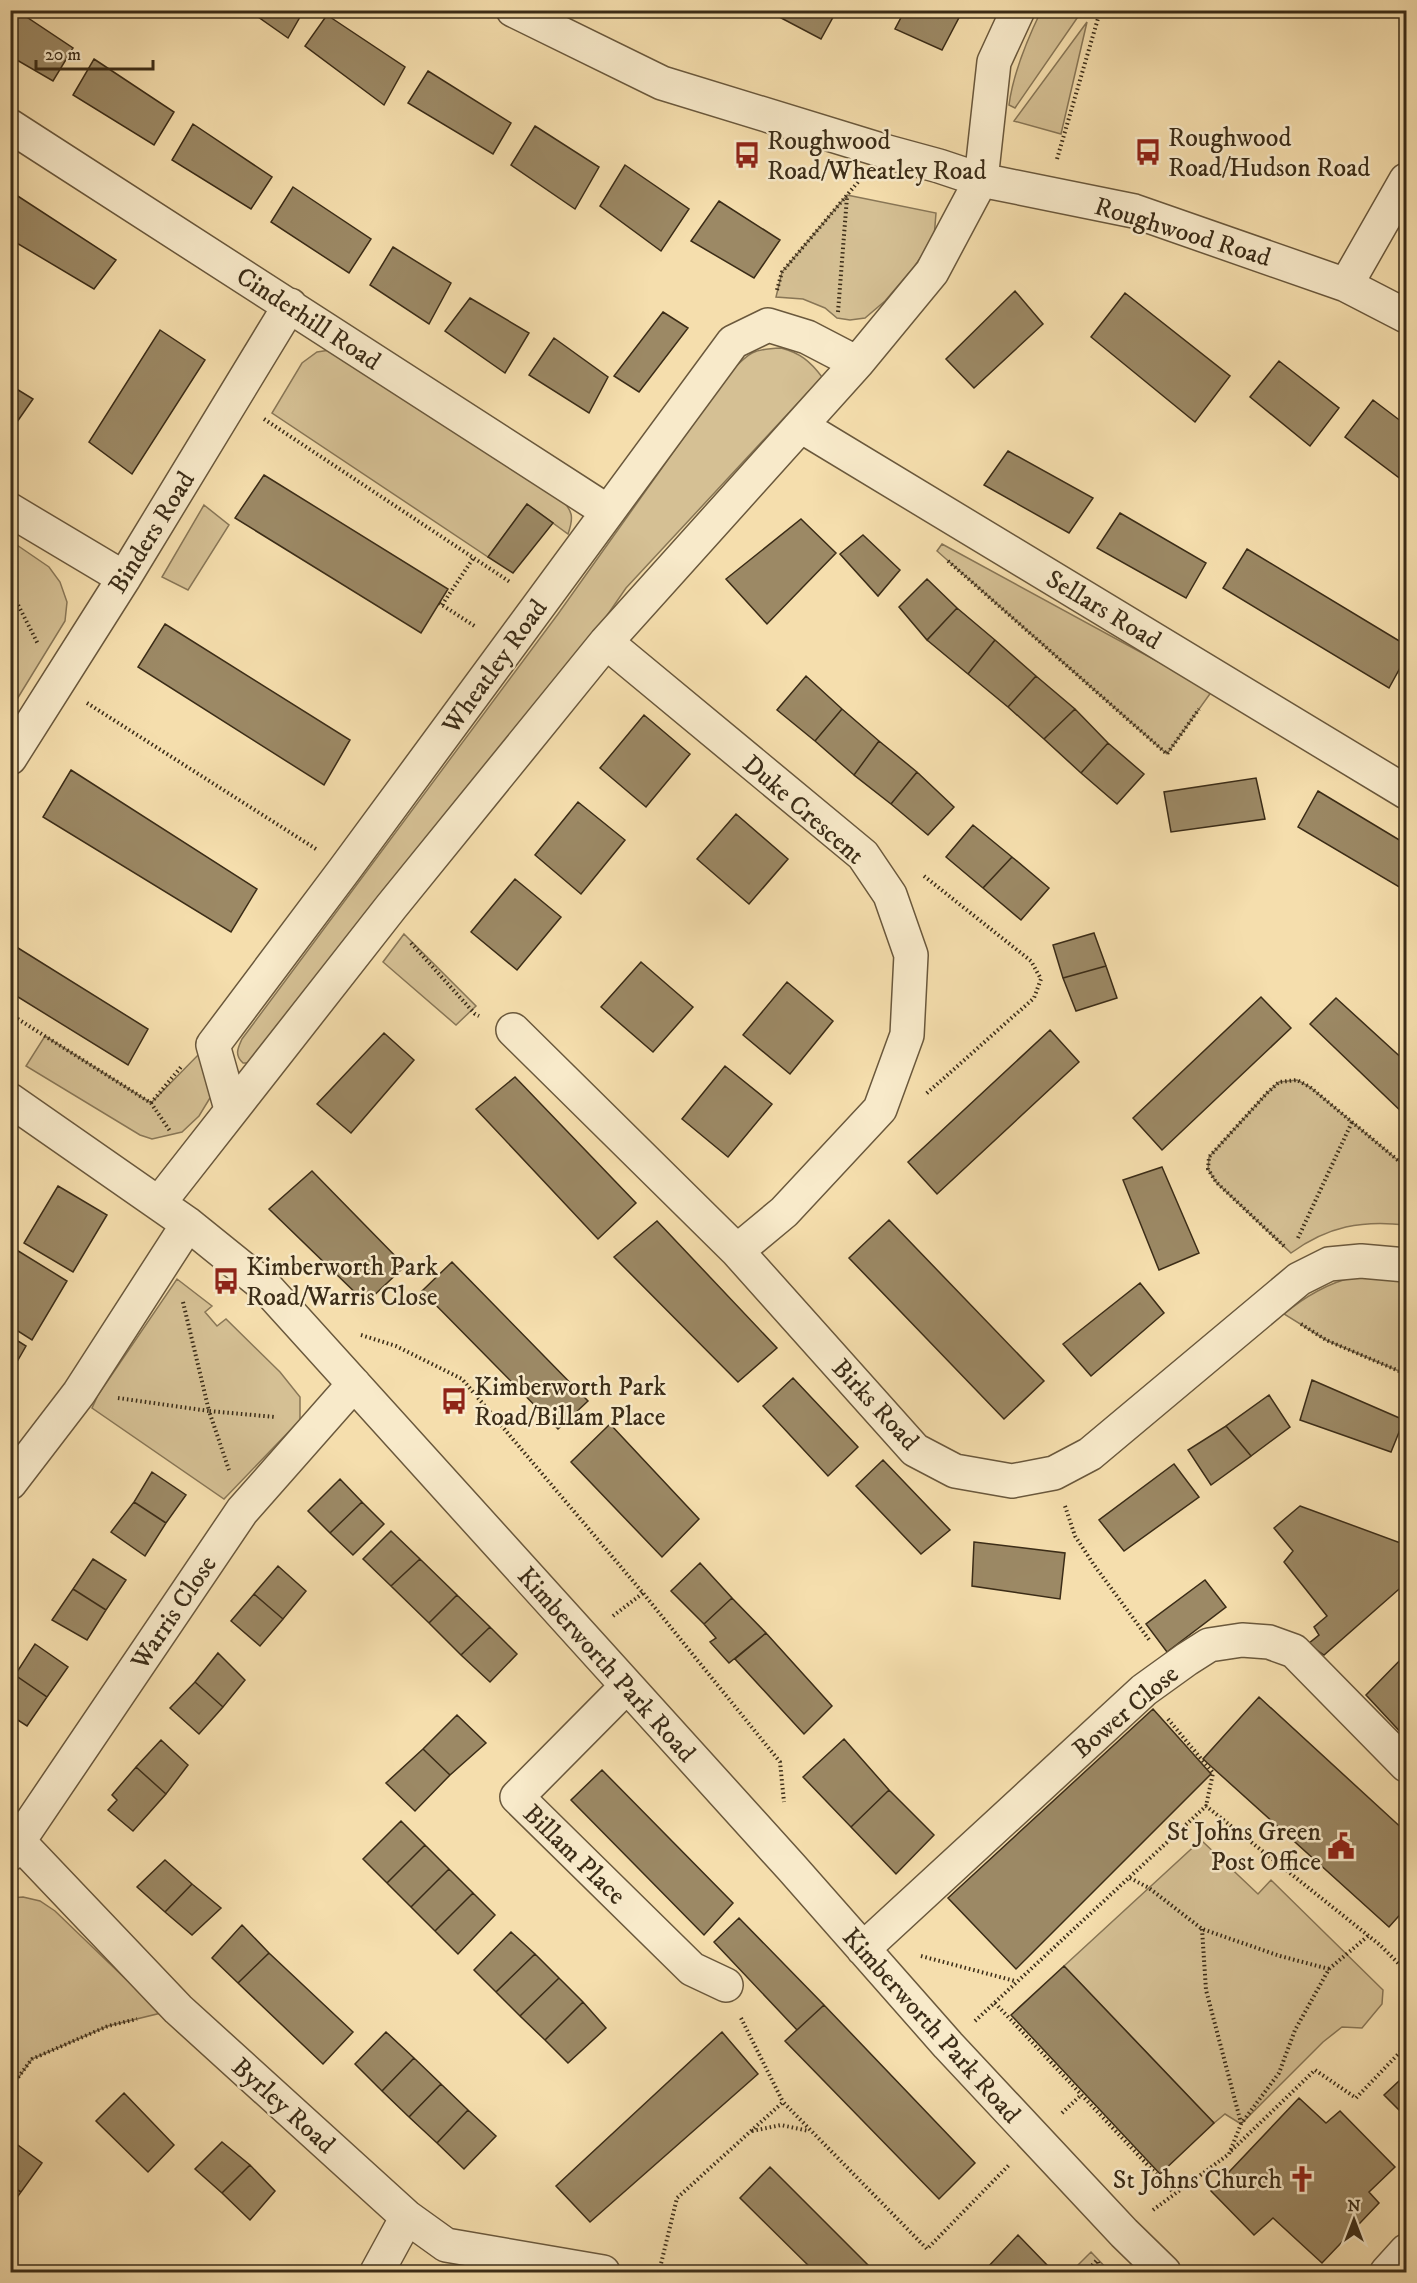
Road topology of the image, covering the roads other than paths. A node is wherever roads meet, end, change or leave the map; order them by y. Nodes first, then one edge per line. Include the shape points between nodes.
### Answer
1 (513, 10) edge
2 (1018, 10) edge
3 (10, 126) edge
4 (981, 180) junction
5 (1407, 180) edge
6 (1346, 285) junction
7 (290, 305) junction
8 (1407, 316) edge
9 (846, 357) junction
10 (801, 426) junction
11 (10, 510) edge
12 (607, 511) junction
13 (124, 578) junction
14 (606, 642) junction
15 (10, 758) edge
16 (1407, 792) edge
17 (513, 1030) road end
18 (10, 1100) edge
19 (231, 1109) junction
20 (159, 1203) junction
21 (180, 1237) junction
22 (737, 1251) junction
23 (1407, 1265) edge
24 (354, 1384) junction
25 (10, 1484) edge
26 (627, 1686) junction
27 (1407, 1765) edge
28 (15, 1848) edge
29 (863, 1949) junction
30 (726, 1985) road end
31 (407, 2217) junction
32 (1407, 2251) edge
33 (377, 2272) edge
34 (603, 2272) edge
35 (1164, 2272) edge
36 (1387, 2272) edge

1 - 4 street, Roughwood Road via 662,83
2 - 4 street via 994,62
3 - 7 street, Cinderhill Road
4 - 6 street, Roughwood Road via 1134,211
4 - 9 street via 932,272
5 - 6 street
6 - 8 street, Roughwood Road
7 - 12 street, Cinderhill Road
7 - 13 street, Binders Road
9 - 10 street
9 - 12 street, Wheatley Road via 807,337 768,325 733,342
10 - 14 street
10 - 16 street, Sellars Road
11 - 13 street
12 - 19 street, Wheatley Road via 213,1045
13 - 15 street, Binders Road
14 - 19 street
14 - 22 street, Duke Crescent via 863,855 890,896 911,955 907,1035 880,1109 784,1212
17 - 22 street, Birks Road
18 - 20 street, Kimberworth Park Road
19 - 20 street
20 - 21 street, Kimberworth Park Road
21 - 24 street, Kimberworth Park Road via 266,1287
21 - 25 street via 79,1393
22 - 23 street, Birks Road via 915,1450 955,1471 1012,1481 1054,1473 1090,1454 1299,1280 1302,1263 1361,1261
24 - 26 street, Kimberworth Park Road
24 - 28 street, Warris Close via 242,1511
26 - 29 street, Kimberworth Park Road
26 - 30 street, Billam Place via 517,1797 692,1969
27 - 29 street, Bower Close via 1294,1651 1269,1642 1242,1640 1209,1645 1144,1690
28 - 31 street, Byrley Road via 178,2009
29 - 35 street, Kimberworth Park Road via 1035,2139
31 - 33 street
31 - 34 street, Byrley Road via 446,2245
32 - 36 street

